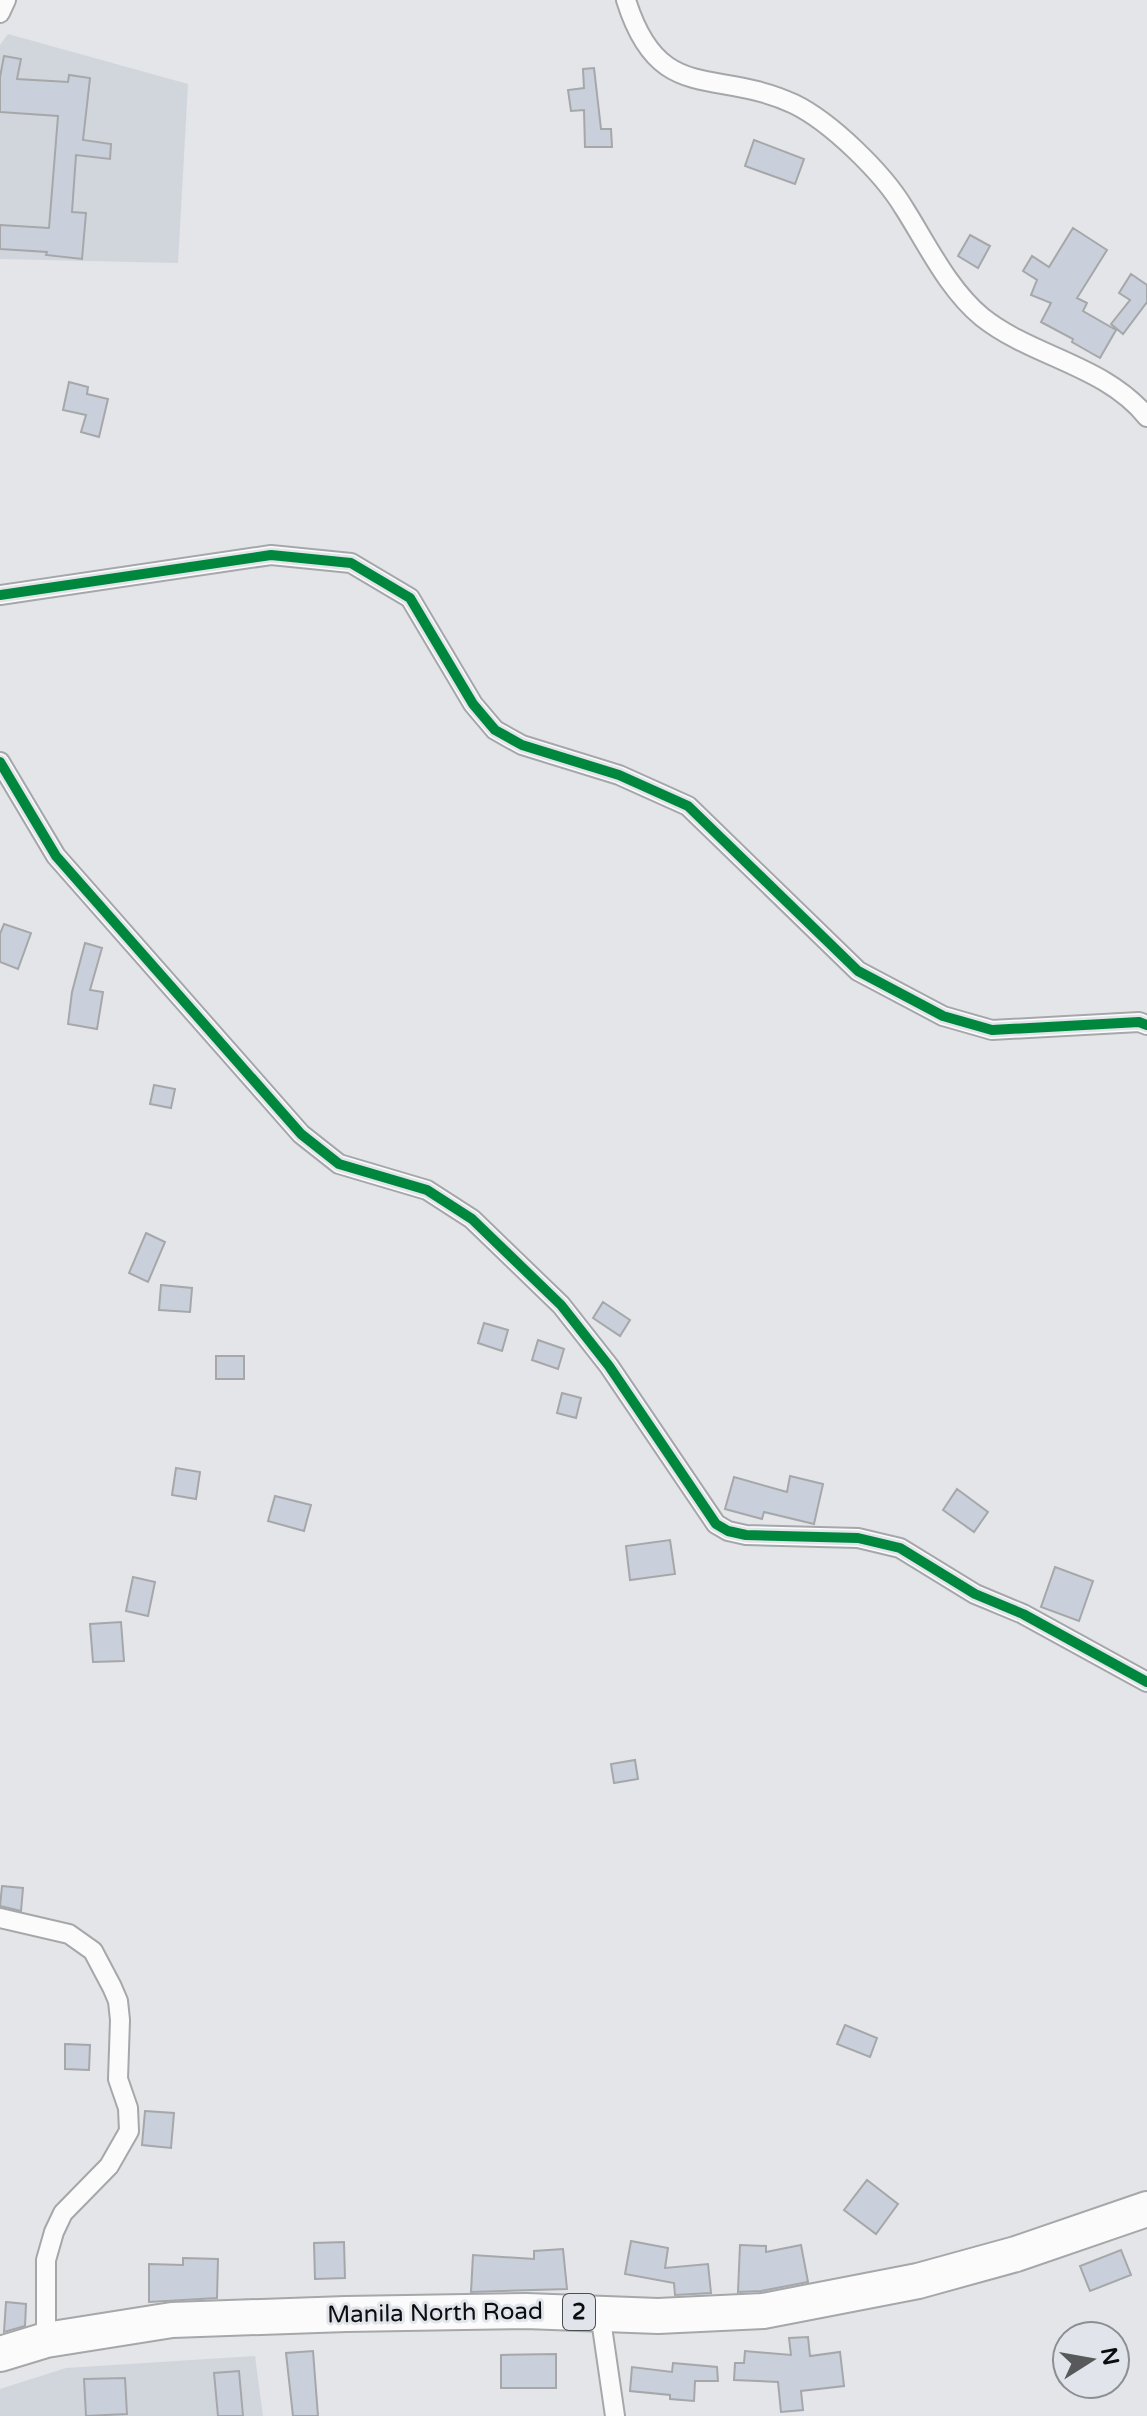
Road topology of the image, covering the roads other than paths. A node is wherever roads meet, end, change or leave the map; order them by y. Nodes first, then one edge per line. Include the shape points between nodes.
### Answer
1 (6, 0) edge
2 (626, 0) edge
3 (0, 13) edge
4 (1147, 417) edge
5 (0, 595) edge
6 (0, 762) edge
7 (1147, 1025) edge
8 (1147, 1682) edge
9 (0, 1918) edge
10 (1147, 2209) edge
11 (600, 2313) junction
12 (46, 2340) junction
13 (0, 2354) edge
14 (615, 2416) edge

1 - 3 street
2 - 4 street via 645,46 667,68 794,104 812,116 876,170 980,315 1128,396
5 - 7 street via 271,555 351,563 410,598 473,704 495,730 522,745 619,775 688,806 858,971 943,1016 992,1030
6 - 8 street via 56,856 301,1134 339,1164 427,1190 472,1219 561,1305 716,1524 746,1535 858,1538 900,1548 975,1594 1023,1614
9 - 12 street via 69,1934 93,1951 112,1987 120,2020 118,2079 129,2131 109,2166 63,2213 54,2232 46,2260
10 - 11 highway, Manila North Road / 2 via 918,2281 763,2311
11 - 12 highway, Manila North Road / 2 via 172,2320
11 - 14 street
12 - 13 highway, Manila North Road / 2

